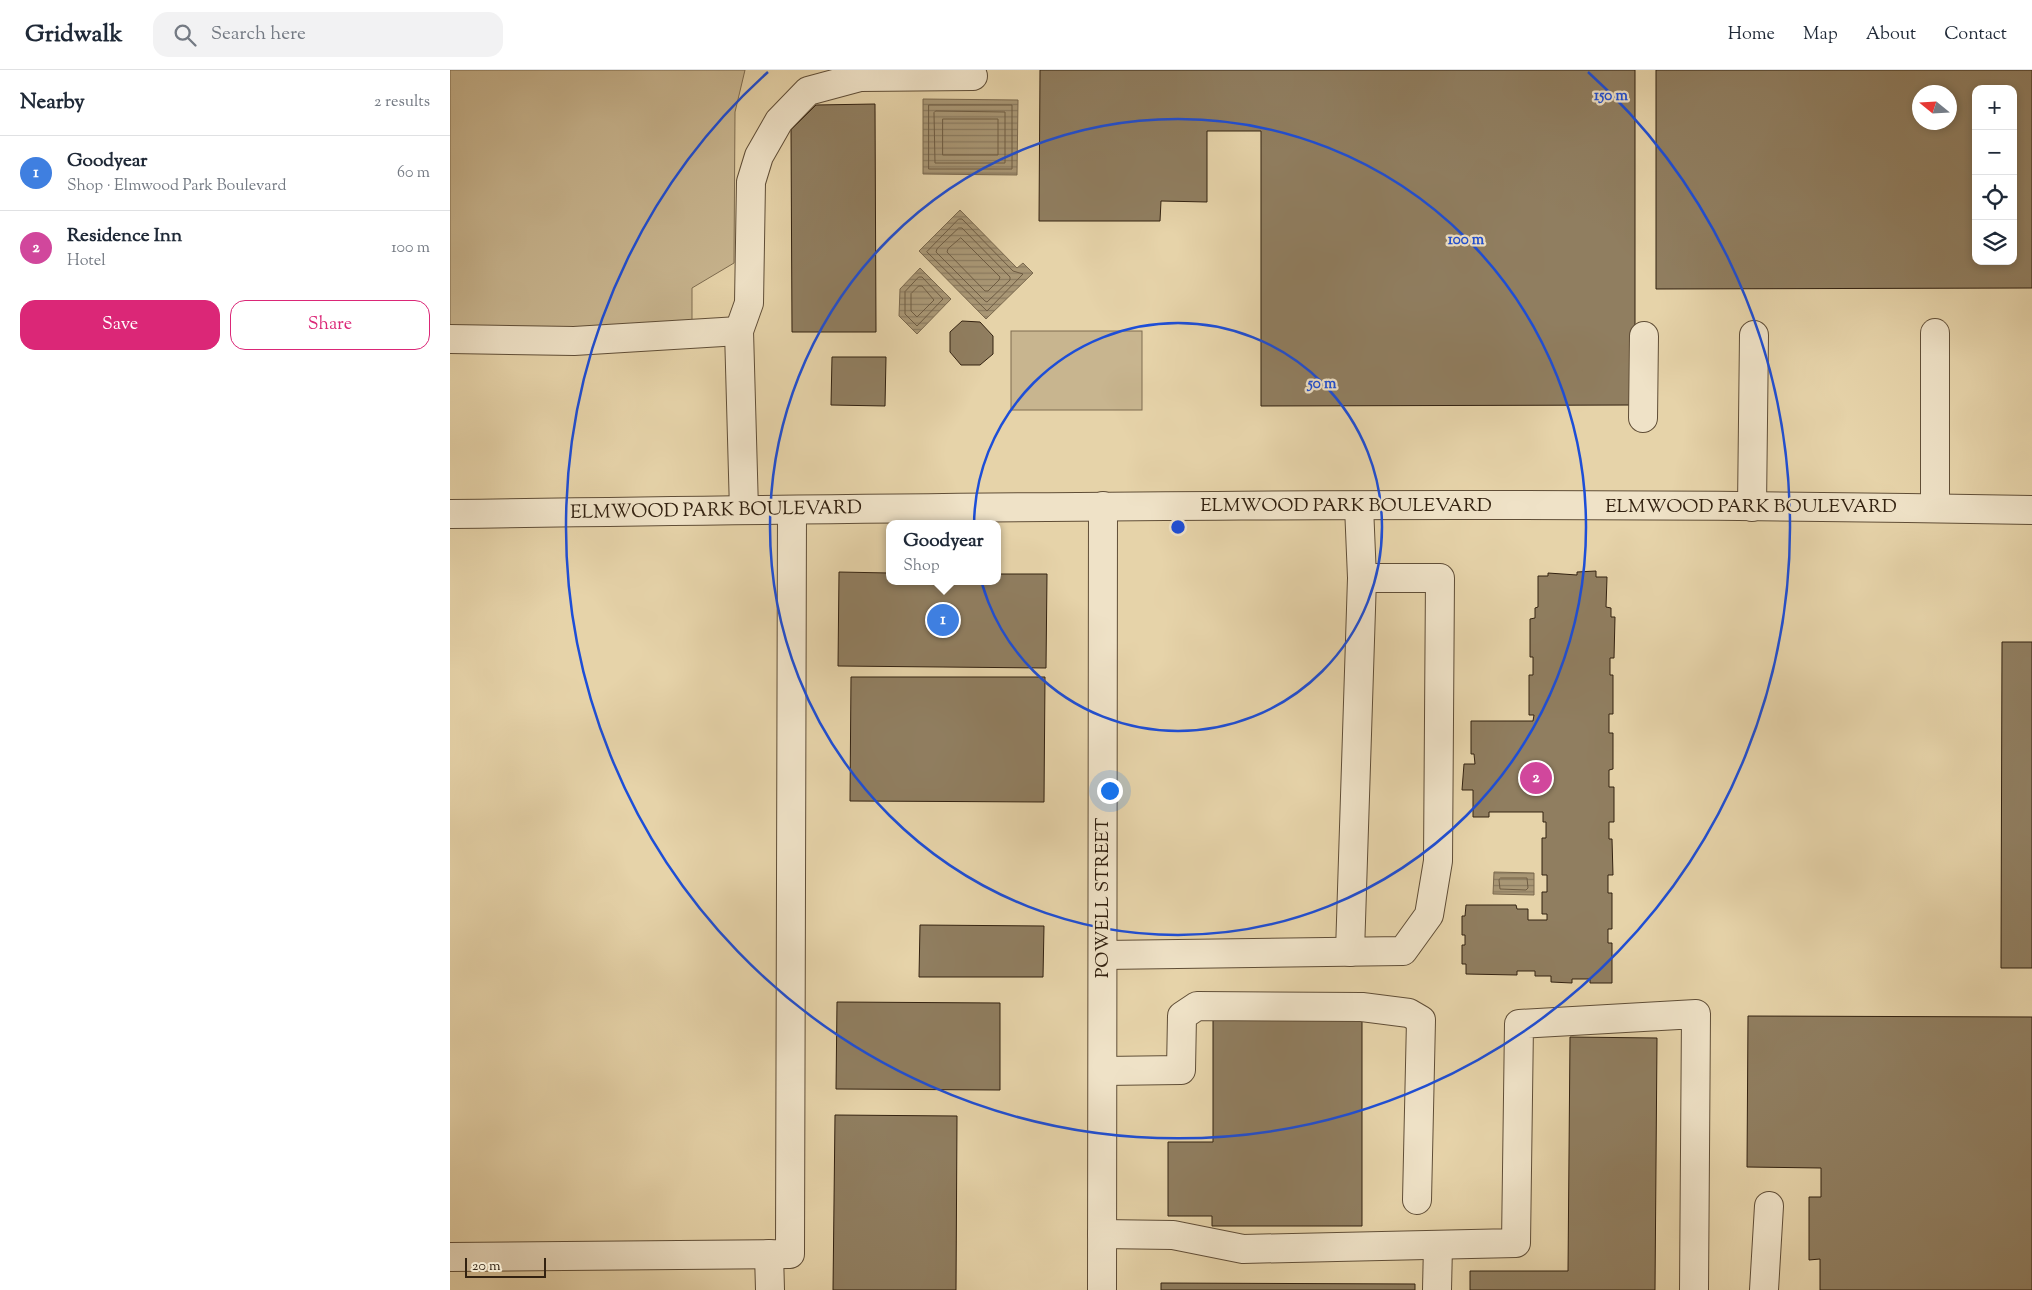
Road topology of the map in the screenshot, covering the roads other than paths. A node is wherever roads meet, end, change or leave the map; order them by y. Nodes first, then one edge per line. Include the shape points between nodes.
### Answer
1 (973, 76) dead end
2 (739, 331) junction
3 (1935, 333) dead end
4 (1754, 335) dead end
5 (1644, 336) dead end
6 (450, 338) edge
7 (1643, 418) dead end
8 (1103, 506) junction
9 (1359, 506) junction
10 (1752, 507) junction
11 (1935, 508) junction
12 (744, 510) junction
13 (792, 510) junction
14 (2032, 510) edge
15 (450, 514) edge
16 (1362, 578) junction
17 (1350, 952) junction
18 (1103, 955) junction
19 (1103, 1071) junction
20 (1417, 1200) dead end
21 (1769, 1206) dead end
22 (1102, 1234) junction
23 (1438, 1245) junction
24 (769, 1254) junction
25 (450, 1257) edge
26 (770, 1290) edge
27 (1102, 1290) edge
28 (1437, 1290) edge
29 (1694, 1290) edge
30 (1764, 1290) edge

1 - 2 street via 860,77 808,91 779,121 758,156 751,182 749,303
2 - 6 street via 574,341
2 - 12 street
3 - 11 street
4 - 10 street
5 - 7 street
8 - 9 street, ELMWOOD PARK BOULEVARD
8 - 13 street, ELMWOOD PARK BOULEVARD
8 - 18 street, POWELL STREET
9 - 10 street, ELMWOOD PARK BOULEVARD
9 - 16 street
10 - 11 street, ELMWOOD PARK BOULEVARD
11 - 14 street, ELMWOOD PARK BOULEVARD
12 - 13 street, ELMWOOD PARK BOULEVARD
12 - 15 street, ELMWOOD PARK BOULEVARD
13 - 24 street via 790,1254
16 - 17 street
16 - 17 street via 1440,578 1438,861 1430,915 1403,951
17 - 18 street
18 - 19 street, POWELL STREET
19 - 20 street via 1181,1070 1182,1016 1198,1006 1362,1007 1409,1013 1421,1020
19 - 22 street, POWELL STREET
21 - 30 street
22 - 23 street via 1172,1235 1243,1249
22 - 27 street, POWELL STREET
23 - 28 street
23 - 29 street via 1516,1243 1519,1024 1696,1014
24 - 25 street
24 - 26 street

